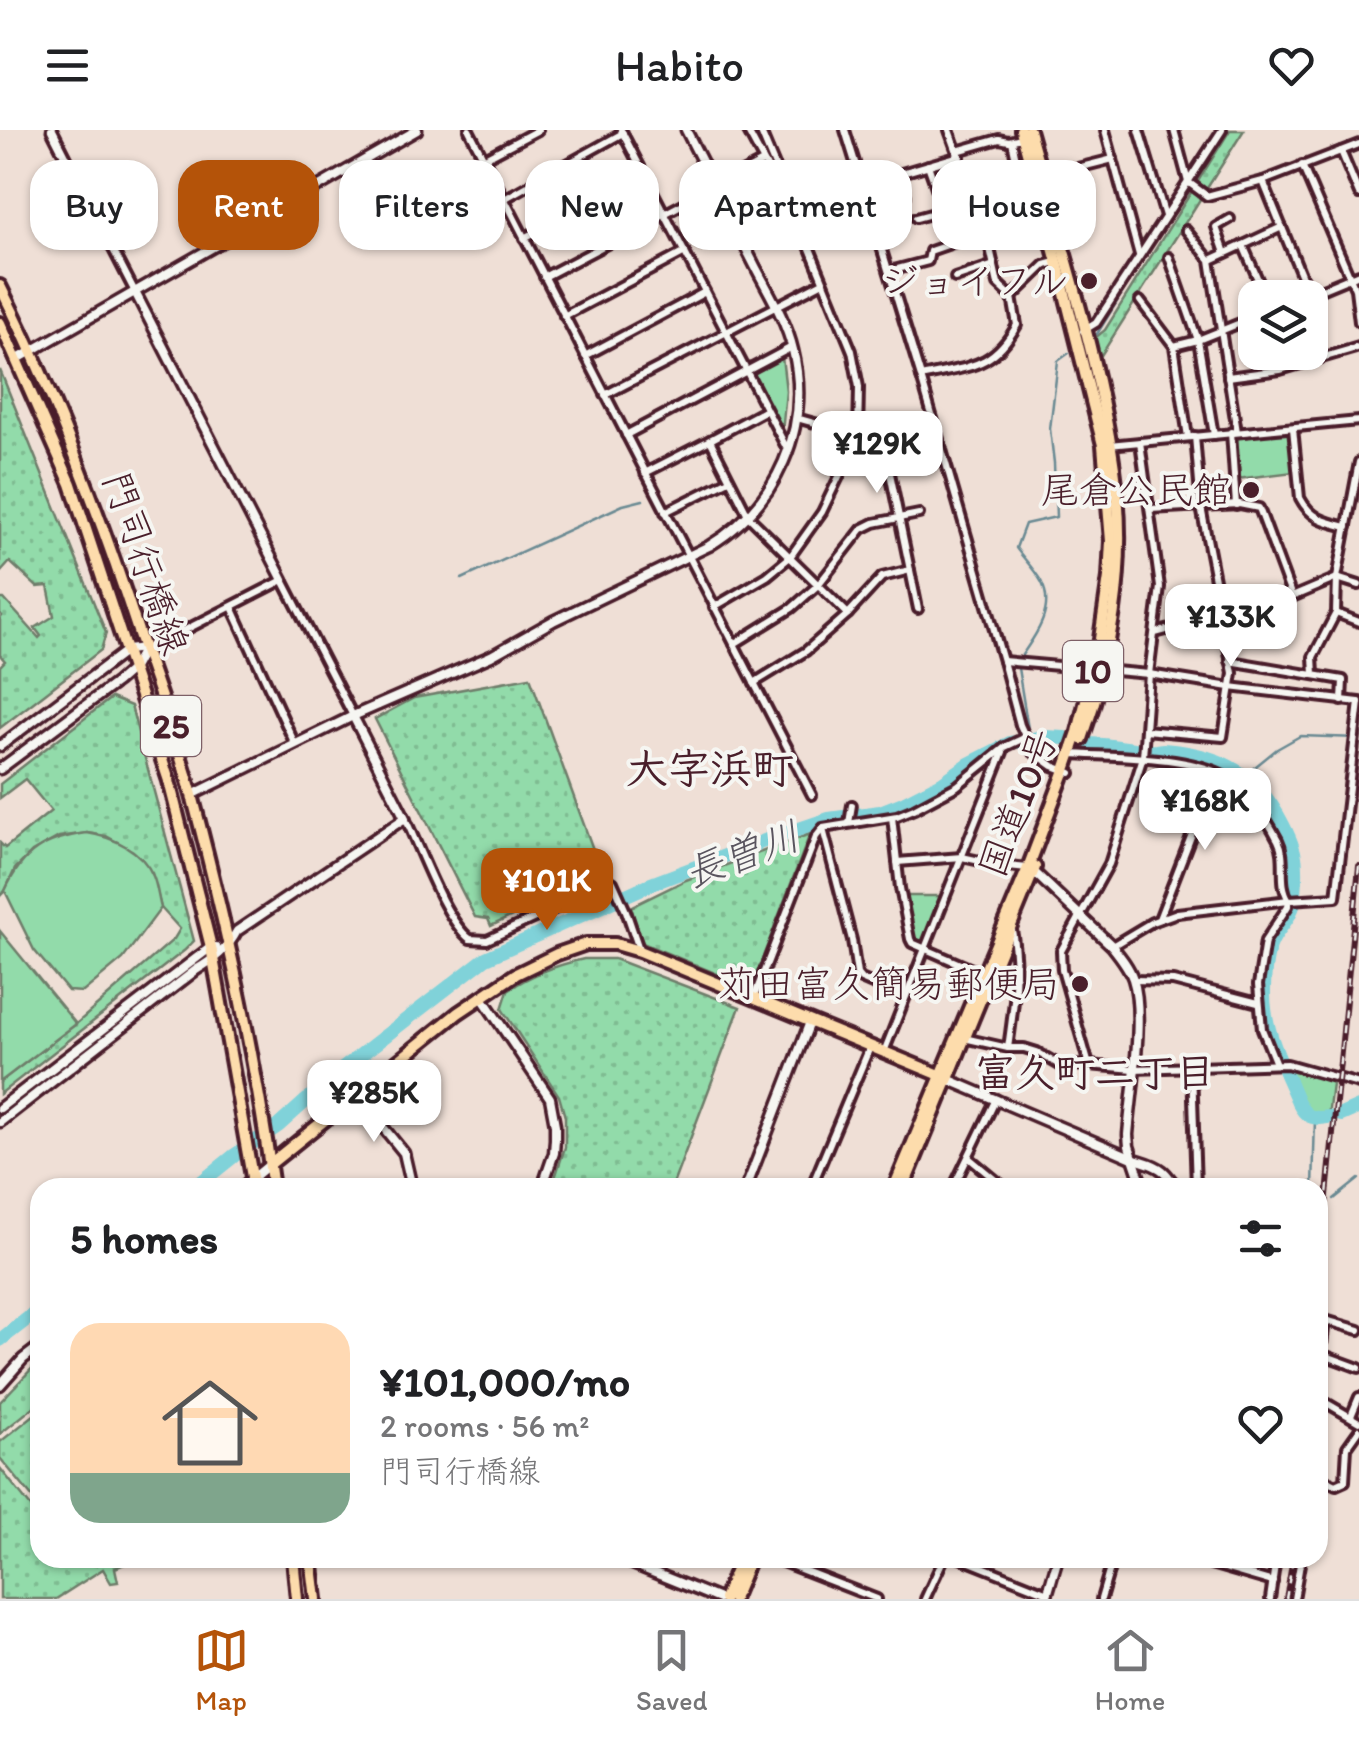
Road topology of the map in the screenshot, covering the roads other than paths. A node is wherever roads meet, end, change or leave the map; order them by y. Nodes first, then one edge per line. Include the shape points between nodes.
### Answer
1 (52, 130) edge
2 (417, 130) edge
3 (469, 130) edge
4 (538, 130) edge
5 (686, 130) edge
6 (746, 130) edge
7 (760, 130) edge
8 (845, 130) edge
9 (949, 130) edge
10 (1105, 130) edge
11 (1139, 130) edge
12 (1174, 130) edge
13 (1222, 130) edge
14 (622, 132) edge
15 (1023, 135) edge
16 (1359, 144) edge
17 (1341, 151) junction
18 (959, 154) junction
19 (483, 159) joint
20 (1113, 159) junction
21 (67, 160) edge
22 (637, 160) edge
23 (701, 160) edge
24 (762, 160) edge
25 (773, 160) edge
26 (855, 160) edge
27 (961, 160) edge
28 (1023, 160) edge
29 (1032, 160) edge
30 (1096, 163) edge
31 (928, 166) junction
32 (1302, 166) junction
33 (912, 170) edge
34 (932, 177) edge
35 (1262, 180) junction
36 (1188, 182) junction
37 (1359, 194) edge
38 (505, 198) edge
39 (505, 201) edge
40 (659, 203) edge
41 (679, 207) edge
42 (665, 215) junction
43 (932, 215) edge
44 (916, 218) dead end
45 (1166, 218) junction
46 (1230, 218) dead end
47 (1282, 227) junction
48 (1186, 230) dead end
49 (524, 238) joint
50 (1243, 245) junction
51 (113, 250) edge
52 (747, 250) edge
53 (810, 250) edge
54 (883, 250) edge
55 (933, 250) edge
56 (990, 250) edge
57 (1054, 250) edge
58 (1060, 250) edge
59 (684, 252) junction
60 (1226, 253) junction
61 (1139, 256) junction
62 (1169, 257) dead end
63 (1210, 260) junction
64 (1057, 262) junction
65 (994, 265) junction
66 (890, 272) junction
67 (1359, 274) edge
68 (544, 277) junction
69 (955, 278) dead end
70 (1350, 278) junction
71 (1258, 280) edge
72 (1300, 280) edge
73 (823, 282) junction
74 (0, 286) edge
75 (1328, 287) edge
76 (135, 292) junction
77 (705, 292) junction
78 (1012, 296) junction
79 (1140, 301) dead end
80 (776, 306) junction
81 (564, 316) junction
82 (1359, 322) edge
83 (0, 323) edge
84 (1238, 325) edge
85 (1084, 330) junction
86 (725, 331) junction
87 (1222, 332) junction
88 (1198, 340) junction
89 (1078, 341) junction
90 (1174, 346) junction
91 (792, 347) junction
92 (1359, 347) edge
93 (32, 353) junction
94 (585, 356) junction
95 (16, 360) junction
96 (746, 371) junction
97 (921, 377) junction
98 (1228, 377) junction
99 (605, 395) junction
100 (766, 410) junction
101 (797, 418) junction
102 (1359, 421) edge
103 (1293, 427) junction
104 (1234, 432) junction
105 (626, 435) junction
106 (1214, 435) junction
107 (1192, 436) junction
108 (858, 437) junction
109 (710, 440) junction
110 (1140, 442) junction
111 (1106, 445) junction
112 (788, 450) junction
113 (1359, 462) edge
114 (645, 473) junction
115 (729, 480) junction
116 (1236, 504) junction
117 (1201, 506) junction
118 (1150, 509) junction
119 (665, 512) junction
120 (920, 514) dead end
121 (749, 517) junction
122 (901, 518) junction
123 (1347, 527) junction
124 (688, 557) junction
125 (790, 557) junction
126 (910, 570) junction
127 (1337, 578) junction
128 (283, 580) junction
129 (1359, 584) edge
130 (818, 585) junction
131 (1292, 597) junction
132 (232, 607) junction
133 (714, 607) junction
134 (918, 609) dead end
135 (848, 614) junction
136 (1336, 614) junction
137 (1222, 615) junction
138 (1359, 622) edge
139 (1155, 633) junction
140 (734, 644) junction
141 (144, 648) junction
142 (127, 650) junction
143 (1003, 661) junction
144 (1230, 661) junction
145 (134, 668) junction
146 (1098, 670) junction
147 (1150, 674) junction
148 (1314, 674) junction
149 (754, 683) junction
150 (1230, 688) junction
151 (1342, 701) junction
152 (1359, 702) edge
153 (353, 716) junction
154 (1144, 730) junction
155 (1024, 738) junction
156 (296, 744) junction
157 (0, 746) edge
158 (1005, 748) junction
159 (1074, 754) junction
160 (1143, 758) junction
161 (0, 770) edge
162 (1068, 772) junction
163 (1216, 772) junction
164 (192, 795) junction
165 (812, 795) dead end
166 (852, 806) dead end
167 (892, 817) junction
168 (406, 818) junction
169 (849, 820) junction
170 (823, 828) junction
171 (962, 857) junction
172 (897, 862) junction
173 (1030, 870) junction
174 (1288, 900) junction
175 (1008, 910) junction
176 (1080, 916) junction
177 (1158, 920) junction
178 (1011, 924) junction
179 (229, 946) junction
180 (1112, 946) junction
181 (211, 947) junction
182 (925, 948) junction
183 (639, 950) junction
184 (213, 960) junction
185 (983, 974) junction
186 (1134, 980) junction
187 (482, 996) junction
188 (905, 998) junction
189 (754, 999) junction
190 (1258, 1002) junction
191 (810, 1022) junction
192 (960, 1037) junction
193 (870, 1047) junction
194 (1008, 1048) junction
195 (883, 1053) junction
196 (1280, 1064) junction
197 (1089, 1065) junction
198 (1192, 1068) junction
199 (1134, 1069) junction
200 (944, 1077) junction
201 (1359, 1084) edge
202 (357, 1094) junction
203 (996, 1098) junction
204 (0, 1108) edge
205 (0, 1122) edge
206 (968, 1158) junction
207 (1134, 1159) junction
208 (270, 1164) junction
209 (253, 1178) edge
210 (258, 1178) edge
211 (272, 1178) edge
212 (410, 1178) edge
213 (545, 1178) edge
214 (750, 1178) edge
215 (815, 1178) edge
216 (899, 1178) edge
217 (907, 1178) edge
218 (959, 1178) edge
219 (993, 1178) edge
220 (1140, 1178) edge
221 (1169, 1178) edge
222 (1196, 1178) edge
223 (1328, 1321) edge
224 (1359, 1330) edge
225 (30, 1354) edge
226 (1328, 1357) edge
227 (1359, 1368) edge
228 (0, 1385) edge
229 (1359, 1397) edge
230 (1328, 1403) edge
231 (1351, 1416) junction
232 (1359, 1422) edge
233 (1359, 1430) edge
234 (1328, 1481) edge
235 (294, 1568) edge
236 (312, 1568) edge
237 (643, 1568) edge
238 (735, 1568) edge
239 (738, 1568) edge
240 (797, 1568) edge
241 (939, 1568) edge
242 (983, 1568) edge
243 (1055, 1568) edge
244 (1110, 1568) edge
245 (1225, 1568) edge
246 (1275, 1568) edge
247 (1299, 1568) edge
248 (1273, 1582) junction
249 (1047, 1596) edge
250 (297, 1599) edge
251 (316, 1599) edge
252 (722, 1599) edge
253 (733, 1599) edge
254 (876, 1599) edge
255 (924, 1599) edge
256 (1101, 1599) edge
257 (1270, 1599) edge
258 (1294, 1599) edge

1 - 21 street
2 - 76 street
3 - 19 street
4 - 19 street
5 - 23 street
6 - 24 street
7 - 25 street
8 - 26 street
9 - 18 street
10 - 20 street
11 - 45 street
12 - 36 street
13 - 36 street
14 - 22 street
14 - 38 street
15 - 18 street
15 - 28 street
15 - 29 main road, 国道10号 / 10
16 - 17 street
17 - 32 street
17 - 37 street
18 - 27 street
18 - 31 street
20 - 30 street
20 - 61 street
31 - 33 street
31 - 34 street
32 - 35 street
32 - 70 street
35 - 36 street via 1207,196
35 - 47 street
36 - 45 street
39 - 49 street
40 - 42 street
41 - 42 street
42 - 59 street
42 - 68 street
43 - 44 street
45 - 61 street
46 - 60 street via 1216,227
47 - 50 street
47 - 72 street
48 - 63 street
49 - 68 street
50 - 60 street
50 - 71 street
51 - 76 street
52 - 80 street
53 - 73 street
54 - 66 street
55 - 66 street via 928,261
56 - 65 street
57 - 64 main road, 国道10号 / 10
58 - 85 main road, 国道10号 / 10
59 - 77 street
59 - 81 street
60 - 63 street
61 - 85 street via 1096,323
62 - 88 street
63 - 87 street
64 - 78 street
64 - 89 main road, 国道10号 / 10
65 - 69 street
65 - 78 street via 998,284
66 - 97 street
67 - 70 street
68 - 81 street
70 - 75 street
70 - 82 street
73 - 80 street
73 - 108 street via 852,351
74 - 93 main road, 門司行橋線 / 25
76 - 93 street
76 - 128 street
77 - 86 street
77 - 94 street
78 - 97 street via 1017,325 999,352
79 - 90 street
80 - 86 street
80 - 91 street
81 - 94 street
83 - 95 main road, 門司行橋線 / 25
84 - 87 street
85 - 89 street
85 - 111 main road, 国道10号 / 10
86 - 96 street
86 - 99 street
87 - 88 street
87 - 98 street
88 - 90 street
88 - 106 street
89 - 111 main road, 国道10号 / 10
90 - 107 street
91 - 96 street
91 - 101 street
92 - 98 street
93 - 95 street
93 - 141 main road, 門司行橋線 / 25 via 90,490
94 - 99 street
95 - 142 main road, 門司行橋線 / 25 via 71,484
96 - 100 street
96 - 105 street
97 - 143 street
98 - 104 street
99 - 105 street
100 - 109 street
100 - 112 street
101 - 108 street
101 - 112 street
102 - 103 street
103 - 104 street
103 - 123 street via 1300,498 1315,517
104 - 106 street
104 - 116 street
105 - 114 street
106 - 107 street
107 - 110 street
107 - 117 street
108 - 122 street via 885,449
108 - 125 street via 822,512
109 - 114 street
109 - 115 street
110 - 111 street
110 - 118 street
111 - 146 main road, 国道10号 / 10 via 1116,486 1118,549 1112,620
112 - 121 street
113 - 123 street
114 - 119 street
115 - 119 street
115 - 121 street
116 - 117 street
116 - 131 street via 1259,508
117 - 118 street
117 - 137 street
118 - 139 street via 1160,587
119 - 124 street
120 - 122 street
121 - 124 street
121 - 125 street
122 - 126 street
122 - 130 street via 862,529
123 - 127 street
124 - 133 street
124 - 153 street
125 - 130 street
125 - 133 street
126 - 134 street
126 - 135 street via 882,577
127 - 129 street
127 - 131 street
127 - 136 street
128 - 132 street
128 - 153 street
130 - 135 street
130 - 140 street
131 - 137 street
132 - 141 street
132 - 156 street
133 - 140 street
135 - 149 street
136 - 138 street
136 - 148 street via 1313,657
137 - 139 street
137 - 144 street
139 - 147 street
140 - 149 street
141 - 142 street
141 - 145 street
141 - 164 main road, 門司行橋線 / 25
142 - 145 main road, 門司行橋線 / 25
142 - 157 street
143 - 146 street
143 - 155 street
144 - 148 street
144 - 150 street
145 - 161 street
145 - 181 main road, 門司行橋線 / 25
146 - 147 street
146 - 159 main road, 国道10号 / 10 via 1088,724
147 - 150 street
147 - 154 street
148 - 151 street via 1343,680
149 - 165 street
150 - 151 street
150 - 154 street via 1223,737
151 - 152 street
152 - 174 street via 1336,898
153 - 156 street
153 - 168 street
154 - 160 street
155 - 158 street
155 - 162 street via 1032,751
156 - 164 street
158 - 167 street via 957,786
158 - 171 street
159 - 160 street
159 - 162 main road, 国道10号 / 10
160 - 163 street
160 - 176 street via 1108,864
162 - 173 main road, 国道10号 / 10
163 - 174 street via 1241,786 1279,842
163 - 177 street
164 - 179 main road, 門司行橋線 / 25
166 - 169 street
167 - 169 street
167 - 172 street
168 - 179 street via 237,932
168 - 183 street via 449,910 470,939 487,940 613,882
169 - 170 street
170 - 188 street via 858,974
170 - 189 street
171 - 172 street
171 - 173 street
171 - 182 street
172 - 182 street via 910,940
173 - 175 main road, 国道10号 / 10
173 - 176 street
173 - 178 main road, 国道10号 / 10
174 - 177 street
174 - 190 street via 1265,942
175 - 178 street
175 - 185 main road, 国道10号 / 10
176 - 180 street
176 - 197 street via 1060,960
177 - 180 street
178 - 192 main road, 国道10号 / 10
178 - 194 street via 1016,994
179 - 181 street
179 - 184 street
179 - 208 main road, 門司行橋線 / 25
180 - 186 street
181 - 184 main road, 門司行橋線 / 25
181 - 204 street
182 - 185 street
182 - 188 street
183 - 187 main road via 601,943 572,948
183 - 189 main road
184 - 205 street
184 - 209 main road, 門司行橋線 / 25
185 - 192 main road, 国道10号 / 10
186 - 190 street via 1174,981
186 - 199 street
187 - 202 main road
187 - 213 street via 550,1098 556,1125
188 - 195 street
189 - 191 main road
190 - 196 street via 1262,1029
191 - 193 main road
191 - 214 street
192 - 194 street
192 - 200 main road, 国道10号 / 10
193 - 195 main road
193 - 215 street
194 - 197 street via 1036,1052 1061,1066
195 - 200 main road
196 - 198 street
196 - 201 street
197 - 199 street
198 - 199 street
198 - 222 street
199 - 207 street via 1128,1136
200 - 203 street
200 - 216 main road, 国道10号 / 10
200 - 217 main road, 国道10号 / 10
202 - 208 main road
202 - 212 street via 404,1153
203 - 206 street
203 - 207 street
206 - 218 street
206 - 219 street
207 - 220 street
207 - 221 street
208 - 210 street
208 - 211 main road, 門司行橋線 / 25
223 - 224 street
225 - 228 street
226 - 227 street
229 - 231 street
230 - 231 street
231 - 232 street
233 - 234 street via 1347,1447 1345,1481
235 - 250 main road
236 - 251 main road
237 - 252 street
238 - 252 main road
239 - 253 main road
240 - 254 street
241 - 255 street
242 - 249 street
243 - 249 street
244 - 256 street
245 - 248 street
246 - 248 street
247 - 258 street
248 - 257 street

